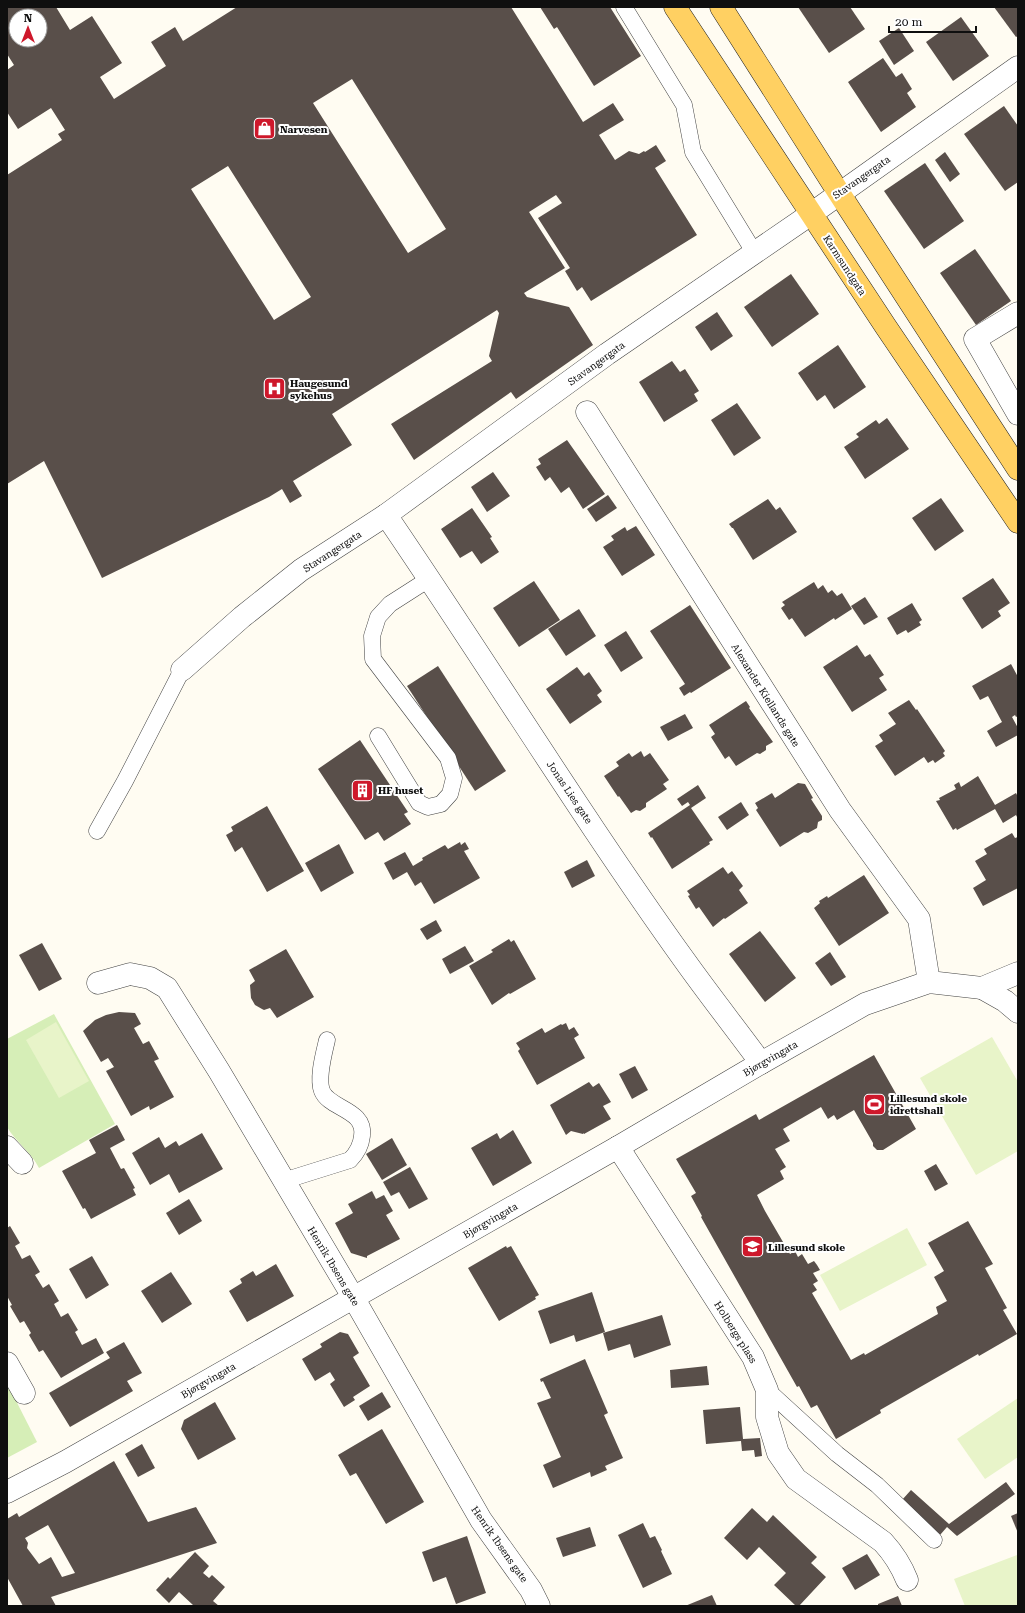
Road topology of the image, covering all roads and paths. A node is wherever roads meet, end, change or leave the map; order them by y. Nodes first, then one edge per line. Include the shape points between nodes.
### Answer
1 (624, 7) edge
2 (674, 7) edge
3 (722, 7) edge
4 (1018, 67) edge
5 (839, 193) junction
6 (811, 214) junction
7 (754, 252) junction
8 (1018, 313) edge
9 (587, 412) dead end
10 (1018, 414) edge
11 (1018, 469) edge
12 (386, 516) junction
13 (1018, 522) edge
14 (429, 579) junction
15 (182, 670) joint
16 (378, 736) dead end
17 (97, 831) dead end
18 (1018, 974) edge
19 (929, 982) junction
20 (98, 983) dead end
21 (982, 988) junction
22 (1018, 1012) edge
23 (327, 1040) dead end
24 (761, 1063) junction
25 (7, 1147) edge
26 (618, 1147) junction
27 (22, 1163) dead end
28 (283, 1181) junction
29 (353, 1297) junction
30 (7, 1363) edge
31 (767, 1390) junction
32 (24, 1393) dead end
33 (7, 1492) edge
34 (934, 1540) dead end
35 (907, 1580) dead end
36 (539, 1606) edge

1 - 7 lane via 684,105 693,152
2 - 6 main road, Karmsundgata
3 - 5 main road
4 - 5 street, Stavangergata
5 - 6 street, Stavangergata
5 - 11 main road
6 - 7 street, Stavangergata
6 - 13 main road, Karmsundgata
7 - 12 street, Stavangergata via 607,354
8 - 10 street via 975,339
9 - 19 street, Alexander Kiellands gate via 840,810 919,919
12 - 14 street, Jonas Lies gate
12 - 15 street, Stavangergata via 301,570
14 - 16 lane via 390,604 378,617 372,636 374,659 448,758 454,778 450,794 441,804 428,807 419,803
14 - 24 street, Jonas Lies gate via 561,780 684,960
15 - 17 lane
18 - 21 street, Bjørgvingata
19 - 21 street, Bjørgvingata
19 - 24 street, Bjørgvingata via 865,1004
20 - 28 street, Henrik Ibsens gate via 130,974 150,978 167,988
21 - 22 street, Bjørgvingata
23 - 28 lane via 320,1080 322,1090 326,1098 348,1110 358,1119 363,1132 362,1143 350,1160
24 - 26 street, Bjørgvingata
25 - 27 street
26 - 29 street, Bjørgvingata
26 - 31 street, Holbergs plass via 753,1357
28 - 29 street, Henrik Ibsens gate
29 - 33 street, Bjørgvingata via 65,1462
29 - 36 street, Henrik Ibsens gate via 481,1520 531,1590
30 - 32 street
31 - 34 lane via 837,1454 877,1485
31 - 35 street, Holbergs plass via 767,1417 778,1453 796,1479 883,1542 902,1565

